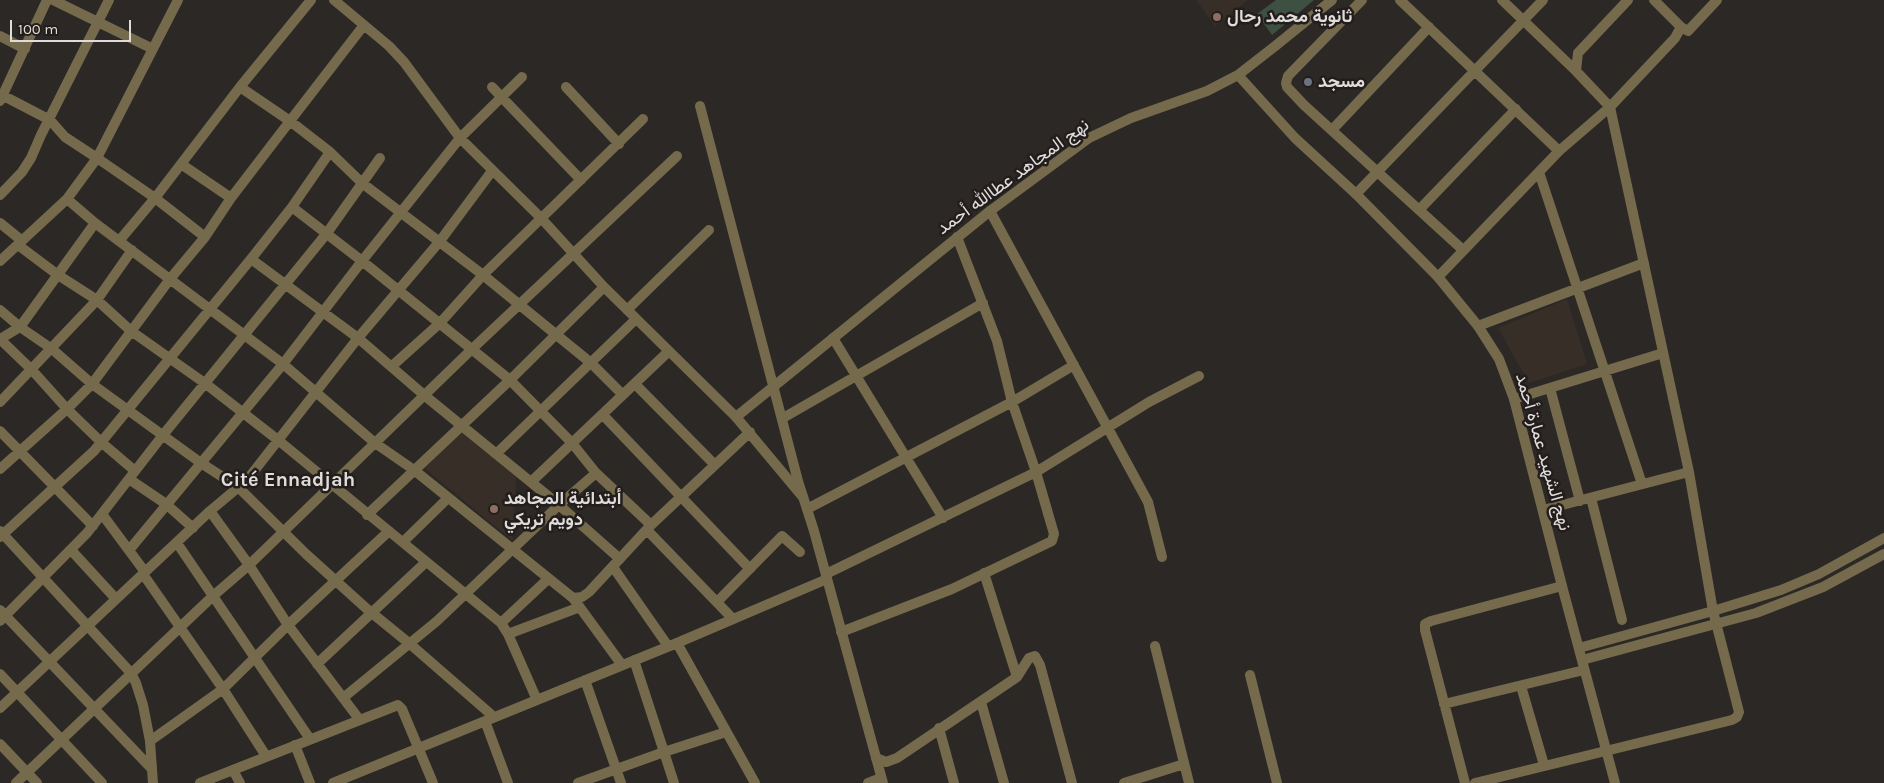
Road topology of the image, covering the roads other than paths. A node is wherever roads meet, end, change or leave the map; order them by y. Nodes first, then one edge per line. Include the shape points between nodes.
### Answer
1 (47, 0) edge
2 (53, 0) edge
3 (109, 0) edge
4 (178, 0) edge
5 (311, 0) edge
6 (334, 0) edge
7 (1332, 0) edge
8 (1362, 0) edge
9 (1400, 0) edge
10 (1502, 0) edge
11 (1543, 0) edge
12 (1628, 0) edge
13 (1716, 0) edge
14 (1656, 1) edge
15 (1523, 20) junction
16 (98, 22) junction
17 (364, 25) junction
18 (1430, 27) junction
19 (1681, 28) junction
20 (0, 36) edge
21 (25, 49) junction
22 (153, 49) junction
23 (1557, 53) junction
24 (1578, 53) junction
25 (1475, 71) junction
26 (1576, 71) junction
27 (1238, 75) junction
28 (522, 77) dead end
29 (240, 87) junction
30 (492, 87) dead end
31 (566, 87) dead end
32 (1, 96) edge
33 (502, 98) junction
34 (700, 106) dead end
35 (1610, 107) junction
36 (1516, 109) junction
37 (643, 119) dead end
38 (50, 120) junction
39 (290, 121) junction
40 (1332, 130) junction
41 (460, 138) junction
42 (619, 144) junction
43 (1560, 151) junction
44 (330, 152) junction
45 (677, 156) dead end
46 (97, 158) junction
47 (380, 158) dead end
48 (181, 164) junction
49 (492, 171) junction
50 (1377, 171) junction
51 (1539, 172) junction
52 (581, 180) junction
53 (362, 183) junction
54 (1356, 194) junction
55 (0, 195) edge
56 (155, 198) junction
57 (231, 198) junction
58 (67, 199) junction
59 (292, 207) junction
60 (1419, 210) junction
61 (990, 211) junction
62 (402, 213) junction
63 (541, 218) junction
64 (94, 223) junction
65 (0, 224) edge
66 (710, 230) dead end
67 (327, 233) junction
68 (205, 237) junction
69 (957, 237) junction
70 (119, 241) junction
71 (440, 241) junction
72 (20, 243) junction
73 (132, 250) junction
74 (1463, 250) junction
75 (574, 254) junction
76 (251, 259) junction
77 (0, 261) edge
78 (362, 261) junction
79 (1644, 263) junction
80 (58, 275) junction
81 (483, 275) junction
82 (1438, 278) junction
83 (170, 279) junction
84 (286, 284) junction
85 (604, 287) junction
86 (1578, 290) junction
87 (398, 291) junction
88 (97, 300) junction
89 (983, 303) junction
90 (520, 305) junction
91 (210, 308) junction
92 (0, 310) edge
93 (627, 310) junction
94 (324, 311) junction
95 (636, 319) junction
96 (440, 323) junction
97 (1478, 326) junction
98 (20, 327) junction
99 (131, 331) junction
100 (245, 335) junction
101 (556, 335) junction
102 (358, 338) junction
103 (833, 338) junction
104 (0, 339) edge
105 (52, 349) junction
106 (471, 350) junction
107 (668, 351) junction
108 (1664, 353) junction
109 (170, 358) junction
110 (591, 363) junction
111 (283, 364) junction
112 (1074, 365) junction
113 (392, 366) junction
114 (32, 370) junction
115 (1605, 371) junction
116 (857, 376) junction
117 (1199, 376) dead end
118 (510, 380) junction
119 (92, 384) junction
120 (206, 384) junction
121 (635, 384) junction
122 (774, 387) junction
123 (1550, 388) junction
124 (316, 392) junction
125 (623, 395) junction
126 (424, 396) junction
127 (1514, 399) junction
128 (0, 402) edge
129 (1012, 402) junction
130 (67, 409) junction
131 (128, 410) junction
132 (541, 410) junction
133 (243, 413) junction
134 (603, 415) junction
135 (736, 417) junction
136 (783, 418) junction
137 (461, 425) junction
138 (1108, 427) junction
139 (0, 430) edge
140 (750, 432) junction
141 (162, 435) junction
142 (278, 440) junction
143 (101, 442) junction
144 (375, 443) junction
145 (572, 443) junction
146 (19, 452) junction
147 (496, 454) junction
148 (905, 458) junction
149 (201, 463) junction
150 (715, 465) junction
151 (0, 469) edge
152 (414, 470) junction
153 (1036, 472) junction
154 (1689, 472) junction
155 (596, 473) junction
156 (132, 475) junction
157 (531, 482) junction
158 (1642, 484) junction
159 (55, 486) junction
160 (331, 486) junction
161 (238, 487) junction
162 (681, 497) junction
163 (803, 497) junction
164 (448, 498) junction
165 (1591, 498) junction
166 (1580, 501) junction
167 (166, 504) junction
168 (559, 505) junction
169 (807, 509) junction
170 (1543, 510) junction
171 (210, 511) junction
172 (102, 514) junction
173 (368, 514) junction
174 (943, 518) junction
175 (93, 526) junction
176 (193, 528) junction
177 (649, 528) junction
178 (284, 531) junction
179 (389, 531) junction
180 (1, 534) edge
181 (1884, 538) edge
182 (403, 542) junction
183 (177, 543) junction
184 (130, 549) junction
185 (71, 550) junction
186 (512, 550) junction
187 (800, 552) dead end
188 (1884, 554) edge
189 (1162, 557) dead end
190 (620, 558) junction
191 (426, 562) junction
192 (249, 565) junction
193 (613, 567) junction
194 (750, 569) junction
195 (144, 573) junction
196 (984, 573) junction
197 (826, 577) junction
198 (44, 578) junction
199 (548, 579) junction
200 (336, 581) junction
201 (1562, 586) junction
202 (466, 594) junction
203 (213, 596) junction
204 (573, 598) junction
205 (116, 599) junction
206 (717, 602) junction
207 (580, 607) junction
208 (1713, 611) junction
209 (372, 613) junction
210 (2, 615) edge
211 (733, 619) junction
212 (1622, 620) dead end
213 (501, 622) junction
214 (1716, 623) junction
215 (288, 625) junction
216 (87, 626) junction
217 (181, 627) junction
218 (841, 632) junction
219 (508, 634) junction
220 (410, 644) junction
221 (673, 644) junction
222 (1155, 646) dead end
223 (1579, 648) junction
224 (255, 657) junction
225 (634, 660) junction
226 (49, 662) junction
227 (317, 664) junction
228 (622, 665) junction
229 (1583, 665) junction
230 (131, 673) junction
231 (0, 674) edge
232 (1250, 675) dead end
233 (1017, 677) junction
234 (585, 680) junction
235 (1521, 686) junction
236 (223, 689) junction
237 (17, 692) junction
238 (343, 698) junction
239 (537, 700) junction
240 (980, 702) junction
241 (1444, 704) junction
242 (0, 708) edge
243 (95, 708) junction
244 (359, 719) junction
245 (490, 719) junction
246 (939, 728) junction
247 (726, 732) junction
248 (310, 739) junction
249 (61, 741) junction
250 (150, 741) junction
251 (0, 744) edge
252 (295, 745) junction
253 (418, 749) junction
254 (1606, 751) junction
255 (664, 752) junction
256 (266, 756) junction
257 (876, 758) junction
258 (1184, 764) junction
259 (1544, 765) junction
260 (152, 769) junction
261 (233, 770) junction
262 (616, 770) junction
263 (27, 772) junction
264 (882, 780) edge
265 (205, 782) edge
266 (16, 783) edge
267 (37, 783) edge
268 (102, 783) edge
269 (153, 783) edge
270 (240, 783) edge
271 (310, 783) edge
272 (333, 783) edge
273 (433, 783) edge
274 (508, 783) edge
275 (578, 783) edge
276 (620, 783) edge
277 (674, 783) edge
278 (755, 783) edge
279 (868, 783) edge
280 (954, 783) edge
281 (1004, 783) edge
282 (1072, 783) edge
283 (1124, 783) edge
284 (1189, 783) edge
285 (1277, 783) edge
286 (1465, 783) edge
287 (1475, 783) edge
288 (1615, 783) edge

1 - 21 street
2 - 16 street
3 - 16 street
4 - 22 street
5 - 29 street
6 - 17 street
7 - 27 street, نهج المجاهد عطاالله أحمد
8 - 40 street via 1293,70 1286,83 1290,91
9 - 18 street
10 - 15 street
11 - 15 street
12 - 24 street
13 - 19 street via 1688,31
14 - 19 street
15 - 23 street
15 - 25 street
16 - 22 street
16 - 38 street
17 - 39 street
17 - 41 street via 404,62
18 - 25 street
18 - 40 street
19 - 35 street via 1676,38
20 - 21 street
21 - 32 street
22 - 46 street
23 - 24 street
23 - 26 street
24 - 26 street
25 - 36 street
25 - 50 street
26 - 35 street
27 - 54 street, نهج الشهيد عمارة أحمد via 1295,138
27 - 61 street, نهج المجاهد عطاالله أحمد via 1208,91 1131,118 1089,138
28 - 33 street
29 - 39 street
29 - 48 street
30 - 33 street
31 - 42 street
32 - 38 street
33 - 41 street
33 - 52 street
34 - 122 street
35 - 43 street
35 - 79 street
36 - 43 street
36 - 60 street
37 - 42 street
38 - 46 street via 65,137
38 - 55 street via 22,172
39 - 44 street
39 - 57 street
40 - 50 street
41 - 49 street
41 - 62 street
42 - 52 street
43 - 51 street
44 - 53 street
44 - 59 street
45 - 75 street
46 - 56 street
46 - 58 street
47 - 53 street
48 - 56 street
48 - 57 street
49 - 63 street
49 - 71 street
50 - 54 street
50 - 60 street
51 - 74 street
51 - 86 street
52 - 63 street
53 - 62 street
53 - 67 street
54 - 82 street, نهج الشهيد عمارة أحمد
56 - 68 street
56 - 70 street
57 - 68 street
58 - 64 street
58 - 72 street
59 - 67 street
59 - 76 street
60 - 74 street
61 - 69 street, نهج المجاهد عطاالله أحمد
61 - 112 street
62 - 71 street
62 - 78 street
63 - 75 street
63 - 81 street
64 - 70 street
64 - 80 street
65 - 72 street
66 - 93 street
67 - 78 street
67 - 84 street
68 - 83 street
69 - 89 street
69 - 103 street, نهج المجاهد عطاالله أحمد
70 - 73 street
71 - 81 street
71 - 87 street
72 - 77 street
72 - 80 street
73 - 83 street
73 - 88 street
74 - 82 street
75 - 85 street
75 - 90 street
76 - 84 street
76 - 91 street
78 - 87 street
78 - 94 street
79 - 86 street
79 - 108 street
80 - 88 street
80 - 98 street
81 - 90 street
81 - 96 street
82 - 97 street, نهج الشهيد عمارة أحمد
83 - 91 street
83 - 99 street
84 - 94 street
84 - 100 street
85 - 93 street
85 - 101 street
86 - 97 street
86 - 115 street
87 - 96 street
87 - 102 street
88 - 99 street
88 - 105 street
89 - 116 street
89 - 129 street via 998,341
90 - 101 street
90 - 106 street
91 - 100 street
91 - 109 street
92 - 98 street
93 - 95 street
94 - 102 street
94 - 111 street
95 - 107 street
95 - 110 street
96 - 106 street
96 - 113 street
97 - 127 street, نهج الشهيد عمارة أحمد via 1499,359
98 - 104 street
98 - 105 street
99 - 109 street
99 - 119 street
100 - 111 street
100 - 120 street
101 - 110 street
101 - 118 street
102 - 113 street
102 - 124 street
103 - 116 street
103 - 122 street, نهج المجاهد عطاالله أحمد
104 - 114 street
105 - 114 street
105 - 119 street
106 - 118 street
106 - 126 street
107 - 121 street
107 - 135 street
108 - 115 street
108 - 154 street
109 - 120 street
109 - 131 street
110 - 125 street
110 - 132 street
111 - 124 street
111 - 133 street
112 - 129 street
112 - 138 street
113 - 126 street
114 - 128 street
114 - 130 street
115 - 123 street
115 - 158 street
116 - 136 street
116 - 148 street
117 - 138 street
118 - 132 street
118 - 137 street
119 - 130 street
119 - 131 street
120 - 133 street
120 - 141 street
121 - 125 street
121 - 150 street
122 - 135 street, نهج المجاهد عطاالله أحمد
122 - 136 street
123 - 127 street
123 - 166 street
124 - 142 street
124 - 144 street
125 - 134 street
126 - 137 street
126 - 144 street
127 - 170 street, نهج الشهيد عمارة أحمد
129 - 148 street
129 - 153 street
130 - 143 street
130 - 146 street
131 - 141 street
131 - 143 street
132 - 145 street
132 - 147 street
133 - 142 street
133 - 149 street
134 - 145 street
134 - 162 street
135 - 140 street
136 - 163 street
137 - 147 street
137 - 152 street
138 - 153 street
138 - 189 street via 1148,502
139 - 146 street
140 - 150 street
140 - 163 street
141 - 149 street
141 - 156 street
142 - 160 street
142 - 161 street
143 - 156 street
143 - 159 street
144 - 152 street
144 - 160 street
145 - 155 street
145 - 157 street
146 - 151 street
146 - 159 street
147 - 157 street
148 - 169 street
148 - 174 street
149 - 161 street
149 - 167 street
150 - 162 street
152 - 164 street
152 - 173 street
153 - 174 street
153 - 196 street via 1053,528 1052,541
154 - 158 street
154 - 208 street
155 - 168 street
155 - 177 street
156 - 167 street
156 - 172 street
157 - 168 street
158 - 165 street
159 - 175 street
159 - 180 street
160 - 173 street
160 - 178 street
161 - 171 street
161 - 178 street
162 - 177 street
162 - 194 street
163 - 169 street
164 - 182 street
164 - 186 street
165 - 166 street
165 - 212 street
166 - 170 street
167 - 176 street
167 - 184 street
168 - 186 street
168 - 190 street
169 - 197 street
170 - 201 street, نهج الشهيد عمارة أحمد
171 - 176 street
171 - 192 street
172 - 175 street
172 - 184 street
173 - 179 street
174 - 197 street
175 - 185 street
176 - 183 street
177 - 190 street
177 - 206 street
178 - 192 street
178 - 200 street
179 - 182 street
179 - 200 street
180 - 198 street
181 - 208 street via 1856,555 1781,590
182 - 191 street
183 - 195 street
183 - 203 street
184 - 195 street
185 - 198 street
185 - 205 street
186 - 199 street
186 - 202 street
187 - 194 street via 782,536
188 - 214 street via 1823,587 1756,613
190 - 193 street
191 - 202 street
191 - 209 street
192 - 203 street
192 - 215 street
193 - 204 street via 585,596
193 - 221 street
194 - 206 street
195 - 205 street
195 - 217 street
196 - 218 street via 952,589
196 - 233 street
197 - 211 street
197 - 218 street
198 - 210 street
198 - 216 street
199 - 204 street
199 - 213 street
200 - 209 street
200 - 215 street
201 - 223 street, نهج الشهيد عمارة أحمد
201 - 241 street via 1428,622 1424,627
202 - 213 street
202 - 220 street
203 - 217 street
203 - 224 street
204 - 207 street
205 - 216 street
206 - 211 street
207 - 219 street
207 - 228 street
208 - 214 street
208 - 223 street
209 - 220 street
209 - 227 street
210 - 226 street
211 - 221 street
213 - 219 street
214 - 229 street
214 - 254 street via 1739,709 1737,717
215 - 224 street
215 - 227 street
216 - 226 street
216 - 230 street
217 - 230 street
217 - 236 street
218 - 257 street
219 - 239 street
220 - 238 street
220 - 245 street
221 - 225 street
221 - 247 street
222 - 258 street
223 - 229 street, نهج الشهيد عمارة أحمد
224 - 236 street
224 - 248 street
225 - 228 street
225 - 255 street
226 - 237 street
226 - 243 street
227 - 238 street
228 - 234 street
229 - 235 street
229 - 254 street, نهج الشهيد عمارة أحمد
230 - 243 street
230 - 250 street via 143,704
231 - 237 street
232 - 285 street
233 - 240 street
233 - 282 street via 1029,658 1037,658
234 - 239 street
234 - 262 street
235 - 241 street
235 - 259 street
236 - 250 street
236 - 256 street
237 - 242 street
237 - 249 street
238 - 244 street
239 - 245 street
240 - 246 street
240 - 281 street
241 - 286 street
243 - 249 street
243 - 260 street
244 - 248 street
244 - 253 street via 398,705
245 - 253 street
245 - 274 street
246 - 257 street via 897,758 886,762
246 - 280 street
247 - 255 street
247 - 278 street
248 - 252 street
249 - 263 street
249 - 268 street
250 - 260 street
251 - 263 street
252 - 256 street
252 - 271 street
253 - 272 street
253 - 273 street
254 - 259 street
254 - 288 street, نهج الشهيد عمارة أحمد
255 - 262 street
255 - 277 street
256 - 261 street
257 - 264 street
258 - 283 street
258 - 284 street
259 - 287 street
260 - 269 street
261 - 265 street
261 - 270 street
262 - 275 street
262 - 276 street
263 - 266 street
263 - 267 street
264 - 279 street

